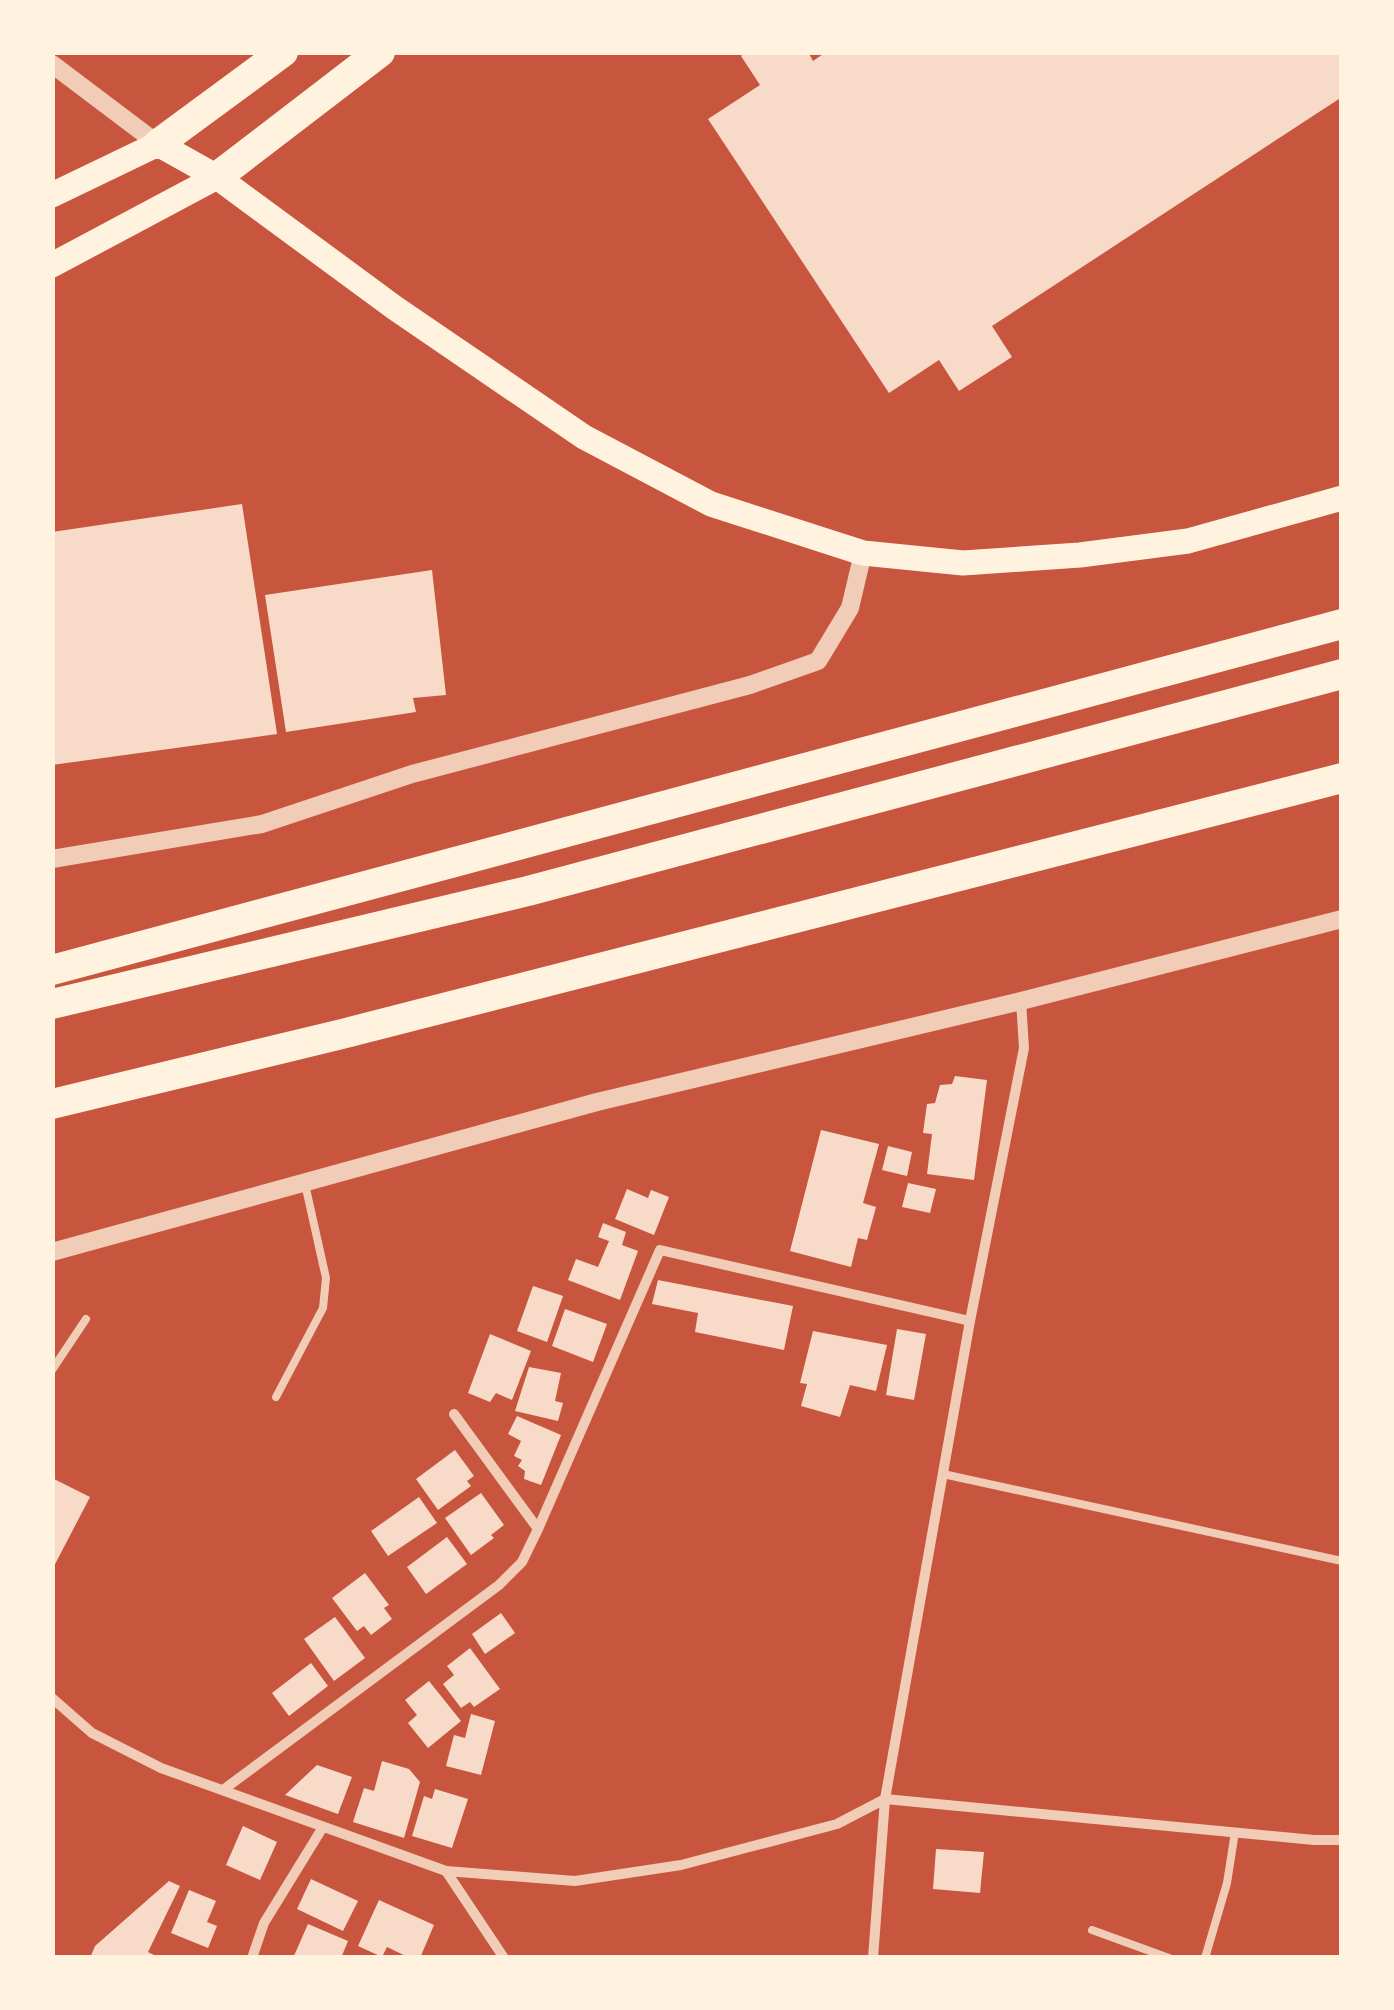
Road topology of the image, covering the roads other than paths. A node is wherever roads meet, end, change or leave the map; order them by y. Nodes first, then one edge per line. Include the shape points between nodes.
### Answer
1 (284, 52) edge
2 (380, 52) edge
3 (52, 64) edge
4 (158, 144) junction
5 (216, 177) junction
6 (52, 195) edge
7 (52, 264) edge
8 (1342, 498) edge
9 (863, 553) junction
10 (1342, 624) edge
11 (1342, 674) edge
12 (1342, 778) edge
13 (52, 859) edge
14 (1342, 920) edge
15 (52, 970) edge
16 (1021, 1001) junction
17 (52, 1004) edge
18 (52, 1104) edge
19 (305, 1184) junction
20 (52, 1252) edge
21 (86, 1319) dead end
22 (970, 1320) junction
23 (52, 1370) edge
24 (276, 1398) dead end
25 (454, 1414) dead end
26 (942, 1474) junction
27 (538, 1529) junction
28 (1342, 1561) edge
29 (52, 1698) edge
30 (223, 1790) junction
31 (884, 1800) junction
32 (323, 1827) junction
33 (1234, 1832) junction
34 (1342, 1840) edge
35 (446, 1871) junction
36 (1092, 1930) dead end
37 (252, 1958) edge
38 (504, 1958) edge
39 (873, 1958) edge
40 (1169, 1958) edge
41 (1205, 1958) edge

1 - 4 highway
2 - 5 highway
3 - 4 street
4 - 5 main road
4 - 6 main road
5 - 7 main road
5 - 9 main road via 584,438 710,504
8 - 9 main road via 1188,541 1080,555 963,563
9 - 13 street via 850,608 818,661 412,774 262,824
10 - 15 highway
11 - 17 highway via 528,891
12 - 18 highway
14 - 16 street
16 - 19 street via 598,1102
16 - 22 street via 1024,1048
19 - 20 street
19 - 24 lane via 326,1278 323,1308
21 - 23 lane
22 - 26 street
22 - 27 street via 660,1250
25 - 27 street
26 - 28 lane
26 - 31 street
27 - 30 street via 522,1562 499,1585
29 - 30 street via 92,1733
30 - 32 street
31 - 33 street
31 - 35 street via 837,1824 680,1865 575,1881
31 - 39 street
32 - 35 street
32 - 37 street via 264,1923
33 - 34 street
33 - 41 lane
35 - 38 street
36 - 40 lane

